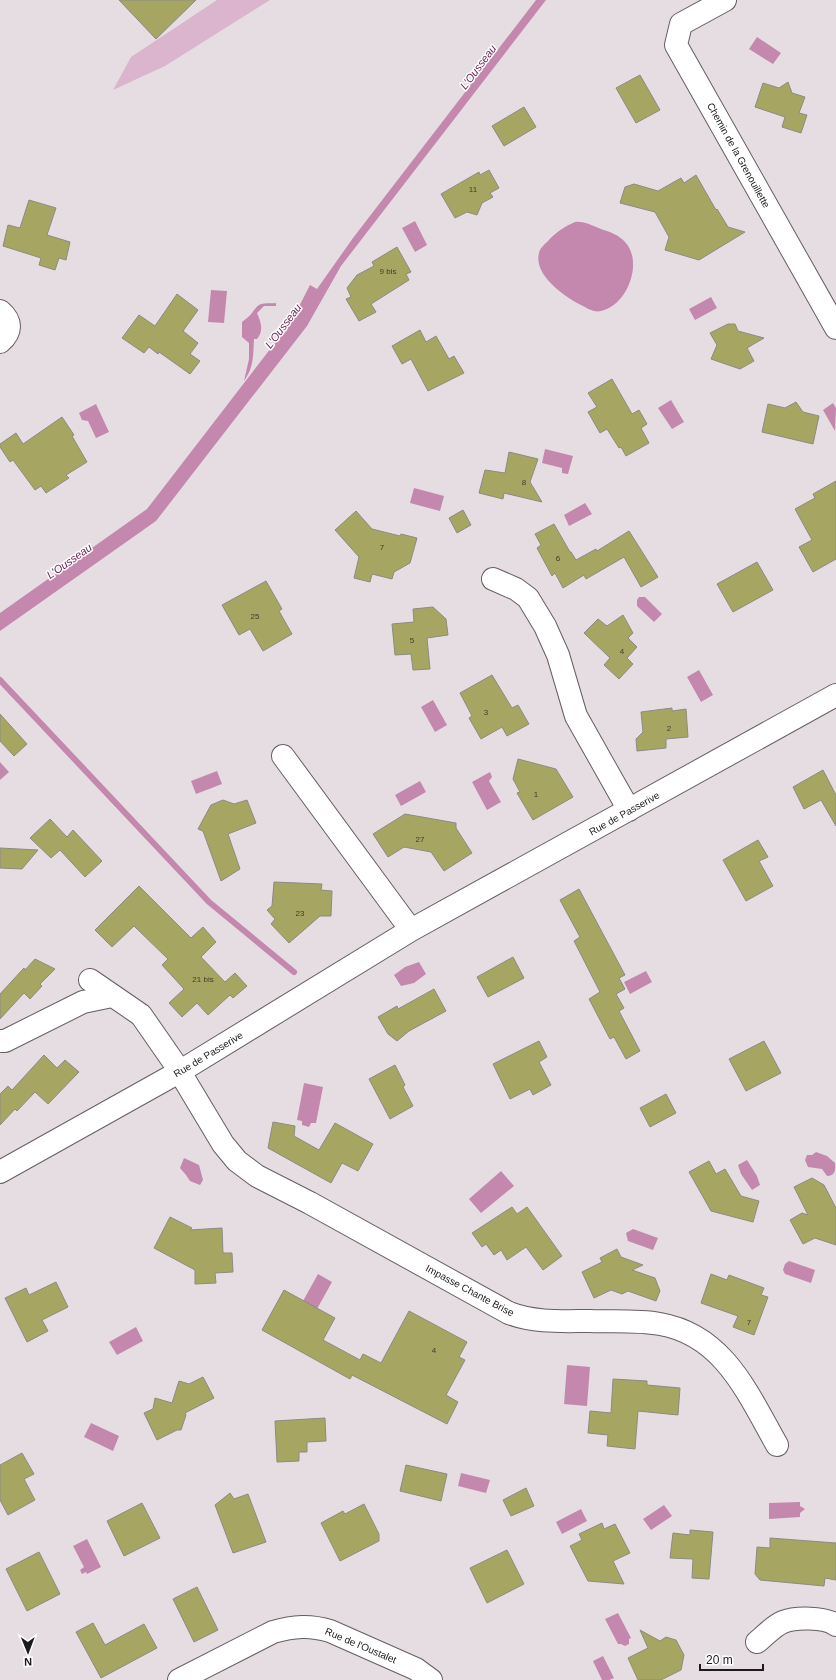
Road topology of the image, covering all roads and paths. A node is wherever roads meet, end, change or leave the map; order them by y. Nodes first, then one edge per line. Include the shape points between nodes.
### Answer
1 (725, 0) edge
2 (0, 311) edge
3 (836, 328) edge
4 (0, 342) edge
5 (493, 579) dead end
6 (836, 695) edge
7 (283, 756) dead end
8 (629, 810) junction
9 (411, 930) junction
10 (90, 980) dead end
11 (112, 996) junction
12 (0, 1040) edge
13 (179, 1072) junction
14 (0, 1172) edge
15 (777, 1445) dead end
16 (836, 1625) edge
17 (757, 1642) dead end
18 (178, 1680) edge
19 (431, 1680) edge

1 - 3 street, Chemin de la Grenouillette via 681,24 676,45
2 - 4 street via 10,324 9,332
5 - 8 street via 516,589 528,598 545,626 558,655 576,716
6 - 8 street, Rue de Passerive
7 - 9 street
8 - 9 street, Rue de Passerive
9 - 13 street, Rue de Passerive
10 - 11 street, Impasse Chante Brise
11 - 12 street via 83,1002 5,1041
11 - 13 street, Impasse Chante Brise via 141,1016
13 - 14 street, Rue de Passerive
13 - 15 street, Impasse Chante Brise via 223,1144 246,1168 509,1313 544,1320 659,1324 676,1328 700,1339 731,1368
16 - 17 street via 820,1620 782,1622
18 - 19 street, Rue de l'Oustalet via 273,1632 303,1626 316,1626 330,1631 416,1669

